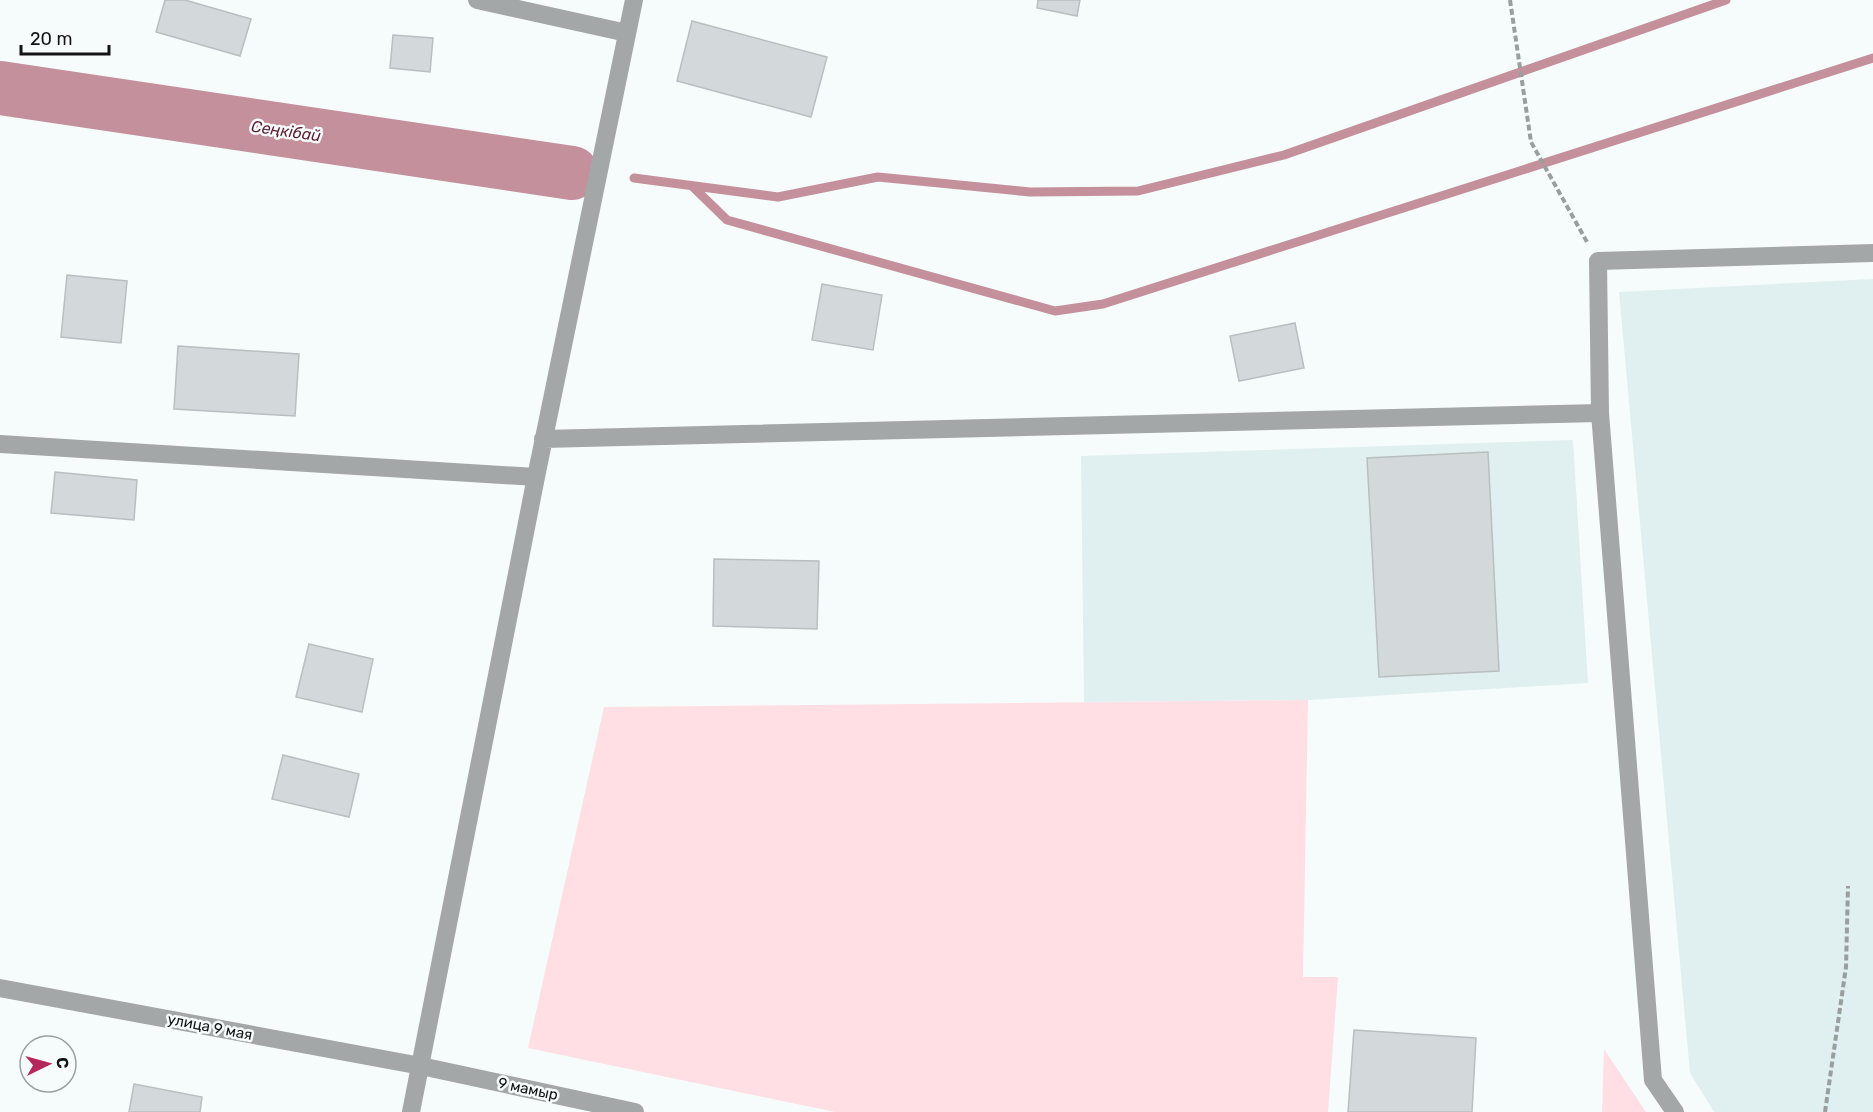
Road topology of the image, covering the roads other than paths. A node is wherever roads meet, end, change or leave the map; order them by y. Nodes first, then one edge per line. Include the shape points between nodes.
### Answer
1 (477, 0) edge
2 (634, 0) edge
3 (538, 7) edge
4 (627, 33) junction
5 (1873, 253) edge
6 (1600, 413) junction
7 (543, 439) junction
8 (0, 444) edge
9 (536, 477) junction
10 (0, 988) edge
11 (421, 1066) junction
12 (411, 1112) edge
13 (635, 1112) edge
14 (1675, 1112) edge

1 - 3 street
2 - 4 street
3 - 4 street
4 - 7 street
5 - 6 street via 1598,261
6 - 7 street
6 - 14 street via 1653,1080
7 - 9 street
8 - 9 street
9 - 11 street
10 - 11 street, улица 9 мая
11 - 12 street
11 - 13 street, 9 мамыр

